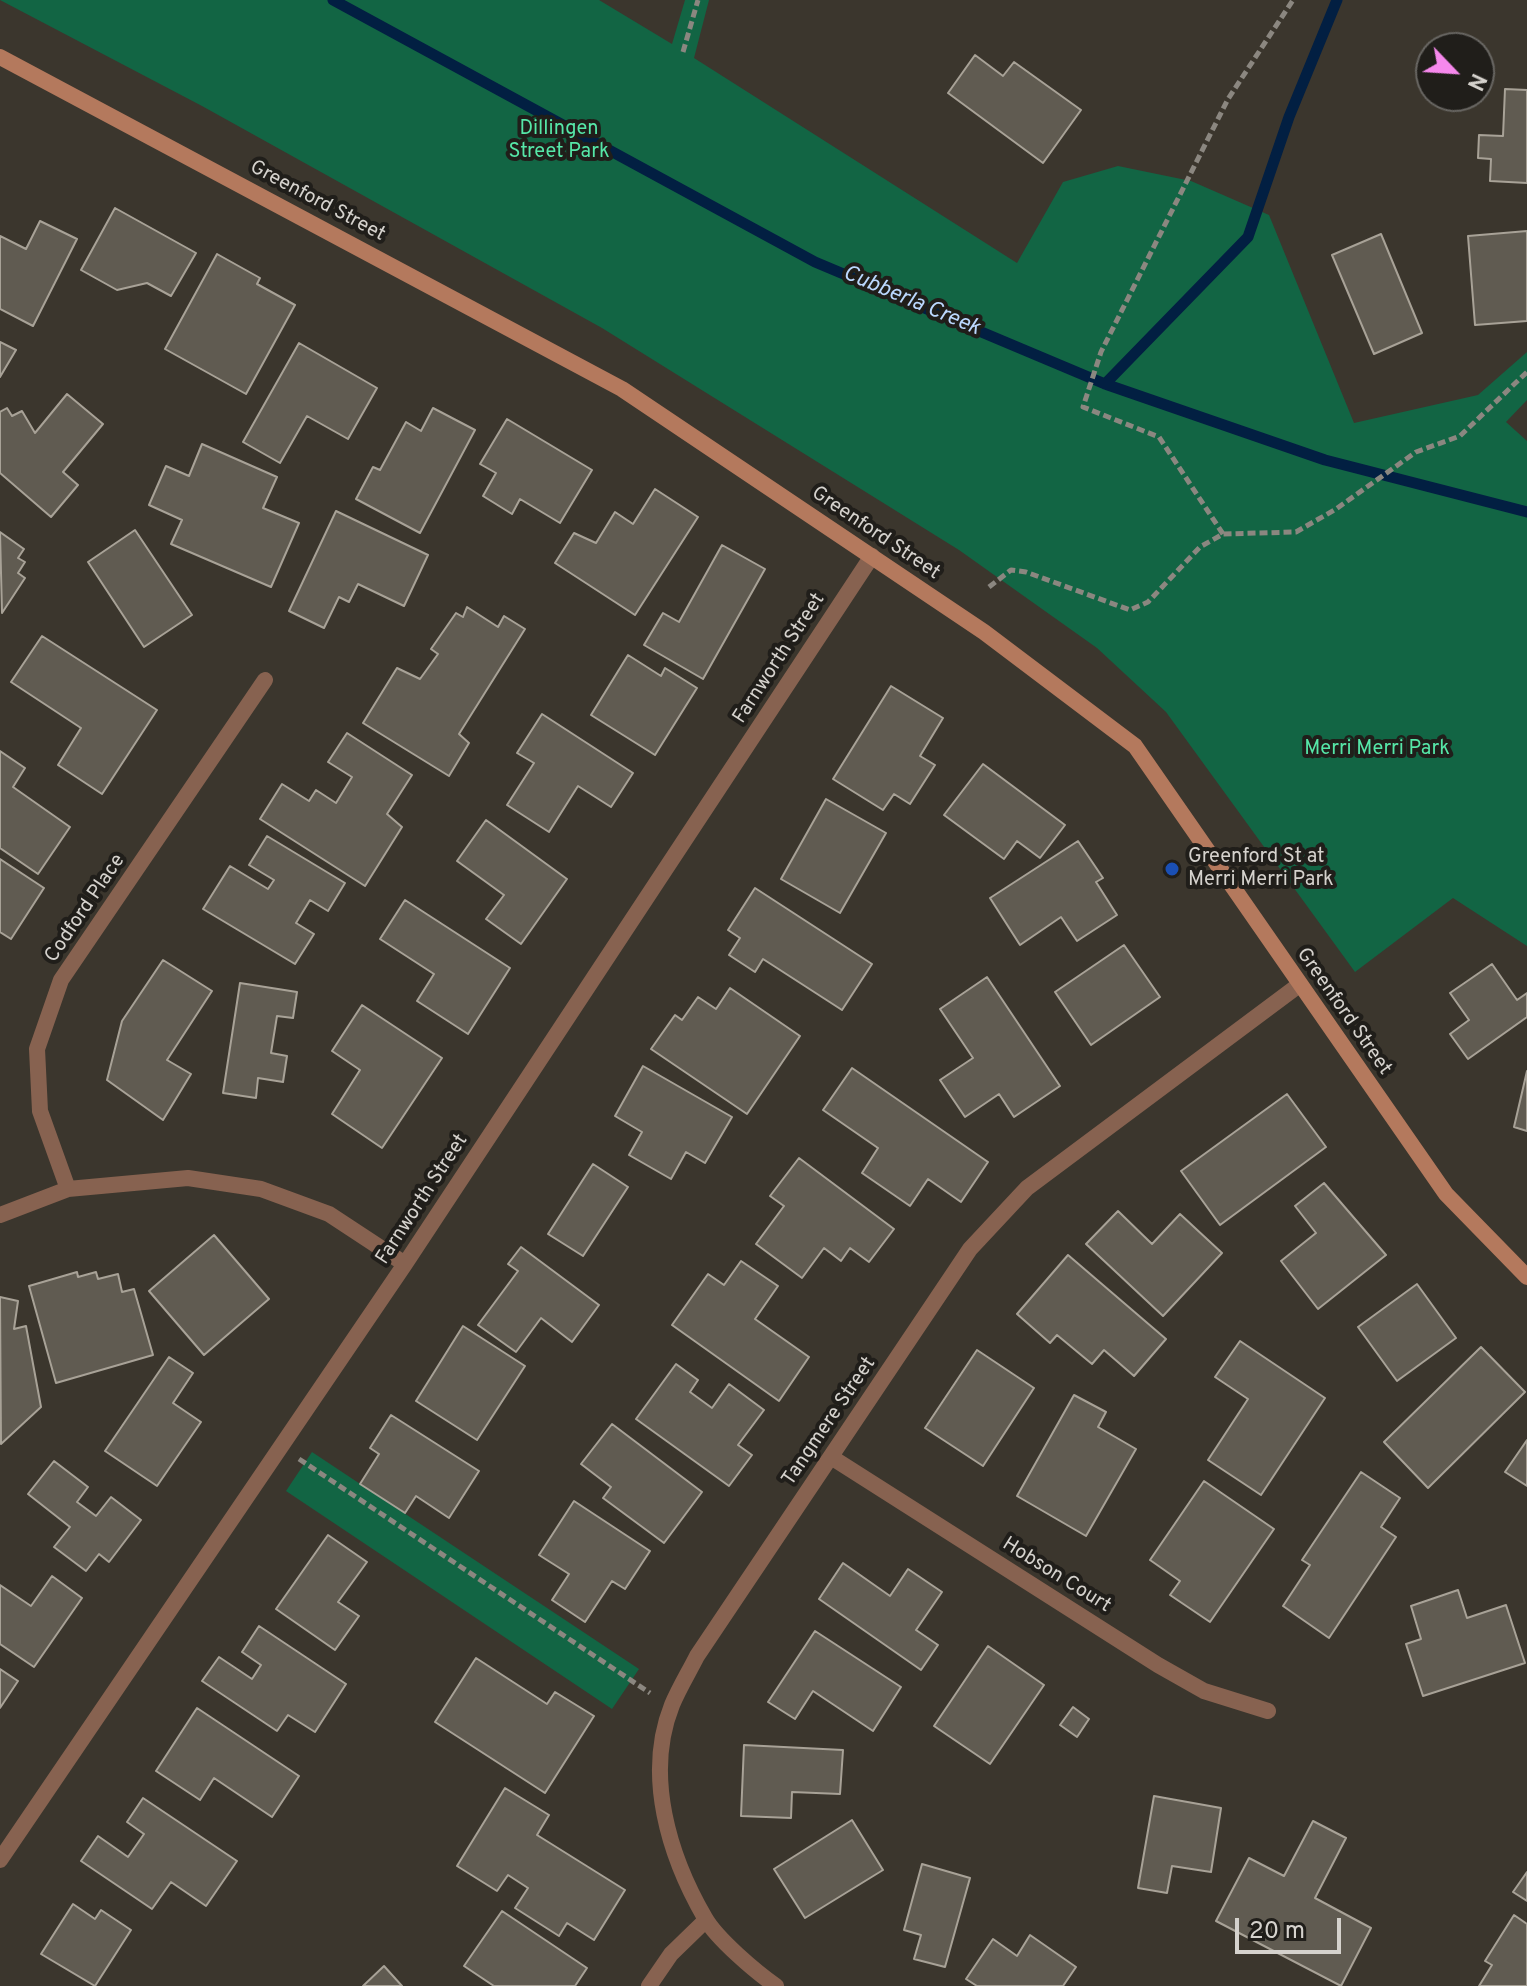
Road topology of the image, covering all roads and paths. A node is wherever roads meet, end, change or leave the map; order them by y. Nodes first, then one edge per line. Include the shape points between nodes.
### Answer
1 (698, 0) edge
2 (1293, 0) edge
3 (683, 52) dead end
4 (0, 57) edge
5 (1527, 372) edge
6 (1223, 534) junction
7 (872, 556) junction
8 (989, 587) dead end
9 (265, 680) dead end
10 (1299, 985) junction
11 (68, 1189) junction
12 (0, 1215) edge
13 (405, 1264) junction
14 (1527, 1277) edge
15 (281, 1447) junction
16 (831, 1457) junction
17 (671, 1707) junction
18 (1268, 1711) dead end
19 (0, 1860) edge
20 (706, 1920) junction
21 (649, 1986) edge
22 (776, 1986) edge

1 - 3 path
2 - 6 path via 1228,99 1101,352 1083,407 1159,437
4 - 7 street, Greenford Street via 622,389
5 - 6 path via 1460,436 1416,452 1296,532
6 - 8 path via 1200,547 1148,602 1130,610 1026,572 1011,570
7 - 10 street, Greenford Street via 1062,688 1135,746
7 - 13 street, Farnworth Street
9 - 11 street, Codford Place via 61,980 37,1049 40,1111
10 - 14 street, Greenford Street via 1446,1194
10 - 16 street, Tangmere Street via 1027,1188 970,1249
11 - 12 street
11 - 13 street via 188,1178 261,1189 329,1214
13 - 15 street, Farnworth Street
15 - 17 path
15 - 19 street, Farnworth Street
16 - 17 street, Tangmere Street via 697,1656
16 - 18 street, Hobson Court via 1158,1665 1204,1691
17 - 20 street, Tangmere Street via 659,1792 668,1834
20 - 21 street via 671,1954
20 - 22 street, Tangmere Street

